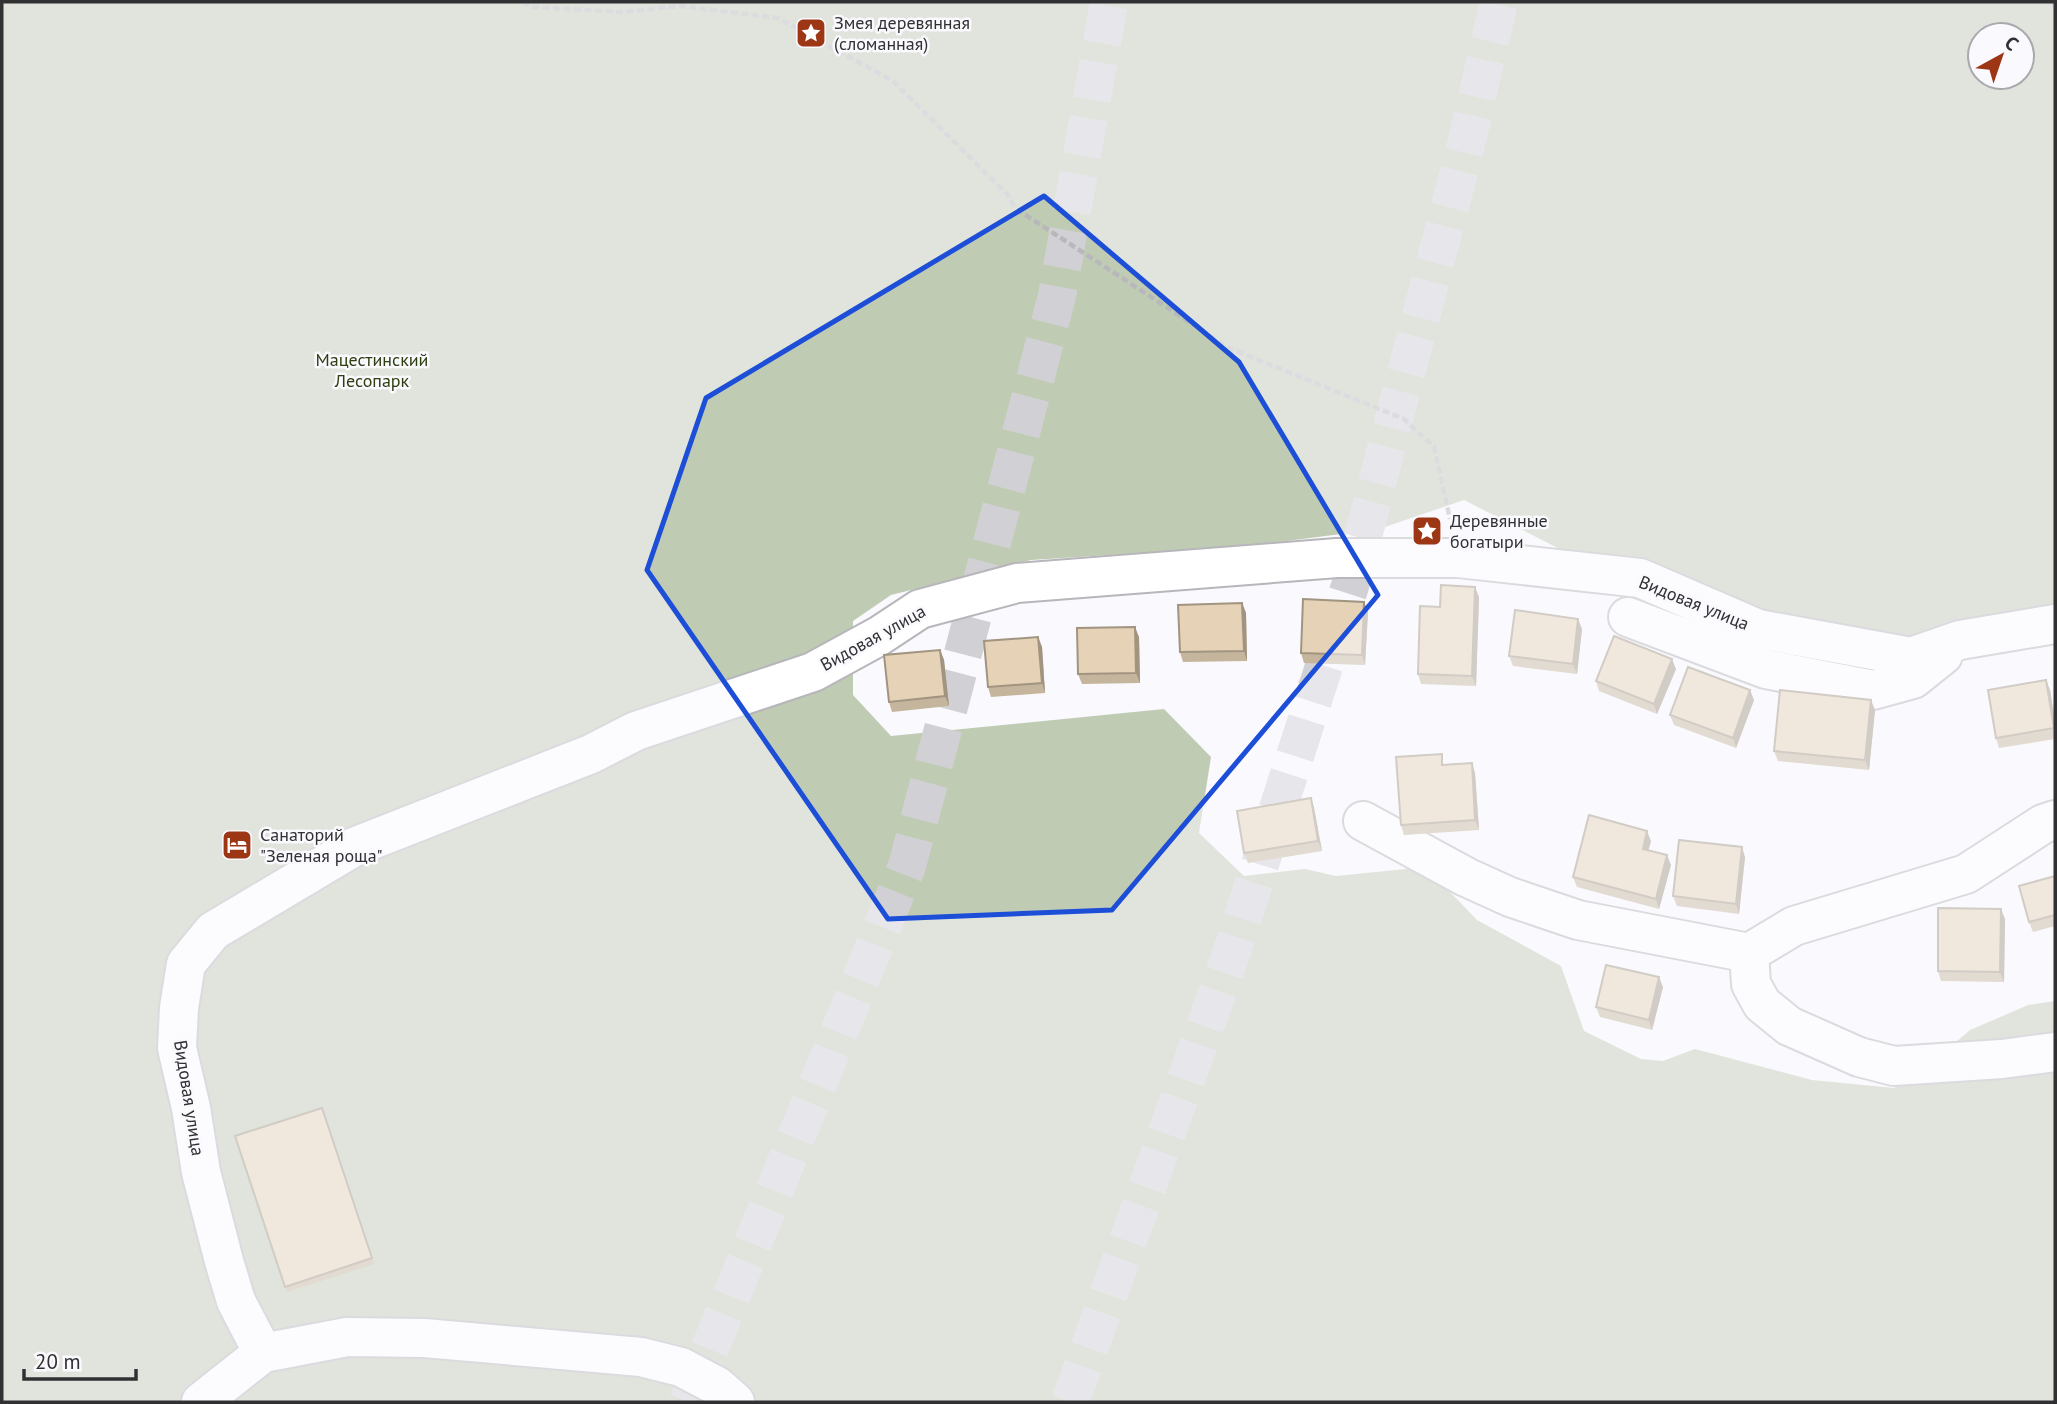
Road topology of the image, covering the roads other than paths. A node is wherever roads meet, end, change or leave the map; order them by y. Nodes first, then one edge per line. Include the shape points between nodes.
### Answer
1 (1628, 617) dead end
2 (2055, 624) edge
3 (1960, 640) junction
4 (2055, 820) edge
5 (1363, 821) dead end
6 (1749, 953) junction
7 (2055, 1052) edge
8 (263, 1353) junction
9 (201, 1402) edge
10 (736, 1402) edge

1 - 3 street via 1766,669 1873,690 1913,679
2 - 3 street, Видовая улица
3 - 8 street, Видовая улица via 1911,657 1758,629 1640,578 1458,558 1336,558 1017,583 920,609 813,672 636,731 591,754 354,847 213,931 186,964 177,1048 224,1261 236,1301
4 - 6 street via 1966,874 1794,926
5 - 6 street via 1510,897 1578,920
6 - 7 street via 1751,984 1762,1004 1789,1026 1859,1057 1894,1066
8 - 9 street
8 - 10 street via 347,1337 424,1338 641,1357 681,1367 718,1386

